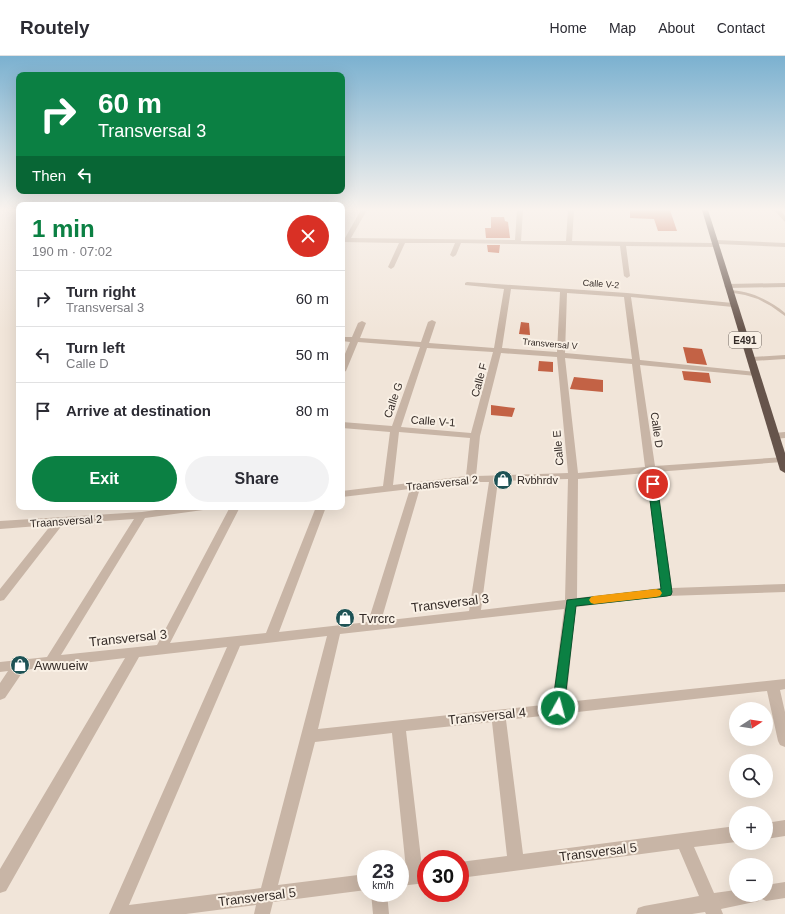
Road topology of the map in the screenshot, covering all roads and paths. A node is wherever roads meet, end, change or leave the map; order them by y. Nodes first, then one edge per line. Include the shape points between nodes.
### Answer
1 (399, 250) edge
2 (456, 250) edge
3 (624, 250) edge
4 (717, 250) edge
5 (454, 256) dead end
6 (391, 267) dead end
7 (627, 276) dead end
8 (467, 284) dead end
9 (785, 285) edge
10 (508, 286) junction
11 (728, 288) junction
12 (564, 291) junction
13 (628, 295) junction
14 (733, 305) junction
15 (785, 315) edge
16 (432, 322) dead end
17 (362, 323) dead end
18 (345, 339) edge
19 (354, 340) junction
20 (424, 346) junction
21 (498, 350) junction
22 (561, 355) junction
23 (785, 357) edge
24 (752, 359) junction
25 (636, 362) junction
26 (345, 363) edge
27 (756, 374) junction
28 (345, 425) edge
29 (395, 430) junction
30 (785, 435) edge
31 (475, 436) junction
32 (774, 436) junction
33 (782, 459) junction
34 (651, 469) junction
35 (785, 470) edge
36 (573, 476) junction
37 (494, 478) junction
38 (471, 479) junction
39 (416, 486) junction
40 (388, 488) junction
41 (345, 494) edge
42 (172, 510) edge
43 (233, 510) edge
44 (319, 510) edge
45 (142, 515) junction
46 (60, 521) junction
47 (0, 525) edge
48 (785, 588) edge
49 (667, 592) junction
50 (0, 597) edge
51 (571, 603) junction
52 (474, 615) junction
53 (373, 626) junction
54 (335, 630) junction
55 (271, 638) junction
56 (236, 641) junction
57 (161, 649) junction
58 (135, 652) junction
59 (51, 661) junction
60 (20, 665) junction
61 (0, 667) edge
62 (778, 684) edge
63 (0, 694) edge
64 (558, 708) junction
65 (498, 715) junction
66 (398, 726) junction
67 (309, 736) junction
68 (785, 741) edge
69 (785, 828) edge
70 (773, 829) edge
71 (729, 835) edge
72 (683, 841) junction
73 (516, 863) junction
74 (469, 869) edge
75 (414, 876) edge
76 (357, 883) edge
77 (0, 885) edge
78 (785, 890) edge
79 (773, 892) edge
80 (266, 896) junction
81 (380, 902) edge
82 (731, 902) edge
83 (712, 908) edge
84 (117, 914) edge
85 (123, 914) edge
86 (262, 914) edge
87 (381, 914) edge
88 (644, 914) edge

1 - 6 street
2 - 5 street
3 - 7 street
4 - 11 highway, E491
8 - 10 street, Calle V-2
9 - 11 street
10 - 12 street, Calle V-2
10 - 21 street, Calle F
11 - 14 highway, E491
11 - 15 lane via 753,294 768,301
12 - 13 street, Calle V-2
12 - 22 street, Calle E
13 - 14 street, Calle V-2
13 - 25 street, Calle D
14 - 24 highway, E491
16 - 20 street, Calle G
17 - 19 street
18 - 19 street, Transversal V
19 - 20 street, Transversal V
19 - 26 street
20 - 21 street, Transversal V
20 - 29 street, Calle G
21 - 22 street, Transversal V
21 - 31 street, Calle F
22 - 25 street, Transversal V
22 - 36 street, Calle E
23 - 24 street
24 - 27 highway, E491
25 - 27 street, Transversal V
25 - 34 street, Calle D
27 - 32 highway, E491
28 - 29 street, Calle V-1
29 - 31 street, Calle V-1
29 - 40 street, Calle G
30 - 32 street
31 - 38 street, Calle F
32 - 33 highway, E491
33 - 34 street, Traansversal 2
33 - 35 highway, E491
34 - 36 street, Traansversal 2
34 - 49 street, Calle D
36 - 37 street, Traansversal 2
36 - 51 street, Calle E
37 - 38 street, Traansversal 2
37 - 52 street
38 - 39 street, Traansversal 2
39 - 40 street, Traansversal 2
39 - 53 street
40 - 41 street, Traansversal 2
42 - 45 street, Traansversal 2
43 - 57 street
44 - 55 street
45 - 46 street, Traansversal 2
45 - 59 street
46 - 47 street, Traansversal 2
46 - 50 street
48 - 49 street, Transversal 3
49 - 51 street, Transversal 3
51 - 52 street, Transversal 3
51 - 64 street, Calle E
52 - 53 street, Transversal 3
53 - 54 street, Transversal 3
54 - 55 street, Transversal 3
54 - 67 street
55 - 56 street, Transversal 3
56 - 57 street, Transversal 3
56 - 84 street
57 - 58 street, Transversal 3
58 - 59 street, Transversal 3
58 - 77 street
59 - 60 street, Transversal 3
60 - 61 street, Transversal 3
60 - 63 street
62 - 64 street, Transversal 4
62 - 68 street
64 - 65 street, Transversal 4
65 - 66 street, Transversal 4
65 - 73 street
66 - 67 street, Transversal 4
66 - 75 street
67 - 80 street
69 - 70 street
71 - 72 street, Transversal 5
72 - 73 street, Transversal 5
72 - 83 street
73 - 74 street, Transversal 5
76 - 80 street, Transversal 5
78 - 79 street
80 - 85 street, Transversal 5
80 - 86 street
81 - 87 street
82 - 83 street
83 - 88 street

